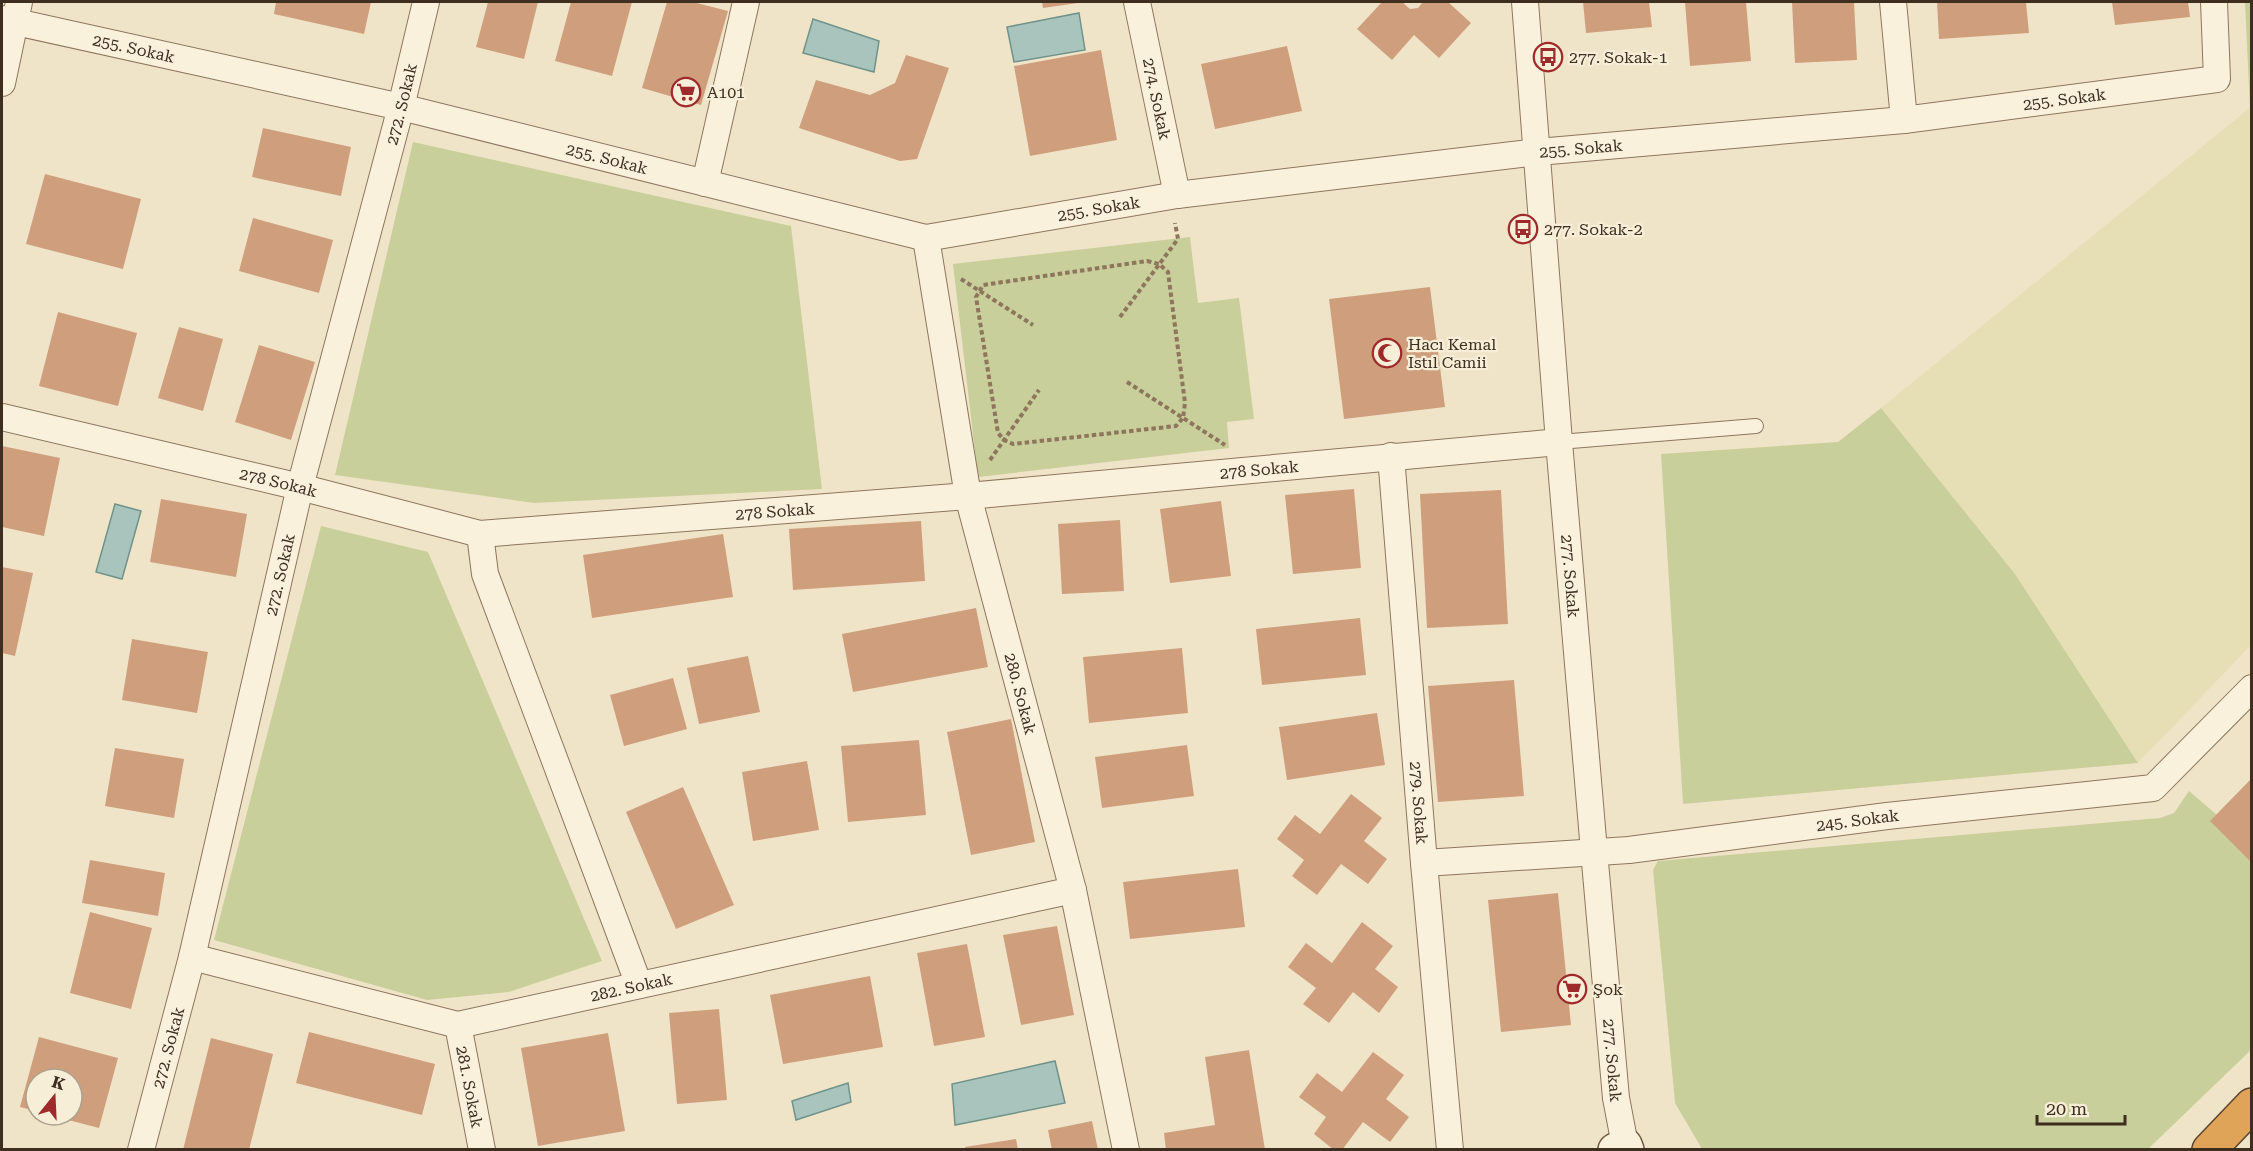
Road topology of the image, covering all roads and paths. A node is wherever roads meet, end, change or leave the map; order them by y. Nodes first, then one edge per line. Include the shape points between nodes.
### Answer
1 (426, 2) edge
2 (746, 2) edge
3 (1137, 2) edge
4 (1525, 2) edge
5 (1893, 2) edge
6 (2214, 2) edge
7 (12, 14) edge
8 (2, 83) edge
9 (401, 107) junction
10 (1904, 120) junction
11 (1538, 152) junction
12 (705, 183) junction
13 (1174, 196) junction
14 (926, 238) junction
15 (1159, 264) junction
16 (932, 277) junction
17 (979, 290) junction
18 (1120, 317) dead end
19 (1033, 325) dead end
20 (1127, 382) dead end
21 (1039, 390) dead end
22 (2, 417) edge
23 (1183, 418) junction
24 (1756, 426) dead end
25 (1004, 440) junction
26 (1559, 442) junction
27 (1391, 456) junction
28 (1232, 471) junction
29 (966, 486) junction
30 (300, 487) junction
31 (480, 534) junction
32 (2252, 688) edge
33 (1594, 851) junction
34 (1424, 864) junction
35 (1073, 890) junction
36 (192, 957) junction
37 (639, 985) junction
38 (458, 1025) junction
39 (2252, 1105) edge
40 (1622, 1148) edge
41 (141, 1149) edge
42 (482, 1149) edge
43 (1126, 1149) edge
44 (1450, 1149) edge
45 (2209, 1149) edge

1 - 9 street, 272. Sokak
2 - 12 street
3 - 13 street, 274. Sokak
4 - 11 street, 277. Sokak
5 - 10 street
6 - 10 street, 255. Sokak via 2217,79
7 - 8 street
7 - 9 street, 255. Sokak
9 - 12 street, 255. Sokak
9 - 30 street, 272. Sokak
10 - 11 street, 255. Sokak
11 - 13 street, 255. Sokak
11 - 26 street, 277. Sokak
12 - 14 street, 255. Sokak
13 - 14 street, 255. Sokak
13 - 15 path via 1178,238
14 - 16 street, 280. Sokak
15 - 17 path via 1147,261 983,285
15 - 18 path
15 - 23 path via 1167,272 1169,282 1185,403
16 - 17 path via 954,274
16 - 29 street, 280. Sokak
17 - 19 path
17 - 25 path via 976,297 998,433
20 - 23 path
21 - 25 path
22 - 30 street, 278 Sokak
23 - 25 path via 1176,426 1013,444
23 - 28 path via 1229,448
24 - 26 lane
25 - 29 path via 978,477
26 - 27 street, 278 Sokak
26 - 33 street, 277. Sokak
27 - 28 street, 278 Sokak
27 - 34 street, 279. Sokak
28 - 29 street, 278 Sokak
29 - 31 street, 278 Sokak
29 - 35 street, 280. Sokak
30 - 31 street, 278 Sokak
30 - 36 street, 272. Sokak
31 - 37 street via 486,574
32 - 33 street, 245. Sokak via 2153,788
33 - 34 street, 245. Sokak
33 - 40 street, 277. Sokak
34 - 44 street, 279. Sokak
35 - 37 street, 282. Sokak
35 - 43 street, 280. Sokak
36 - 38 street, 282. Sokak
36 - 41 street, 272. Sokak
37 - 38 street, 282. Sokak
38 - 42 street, 281. Sokak
39 - 45 highway

